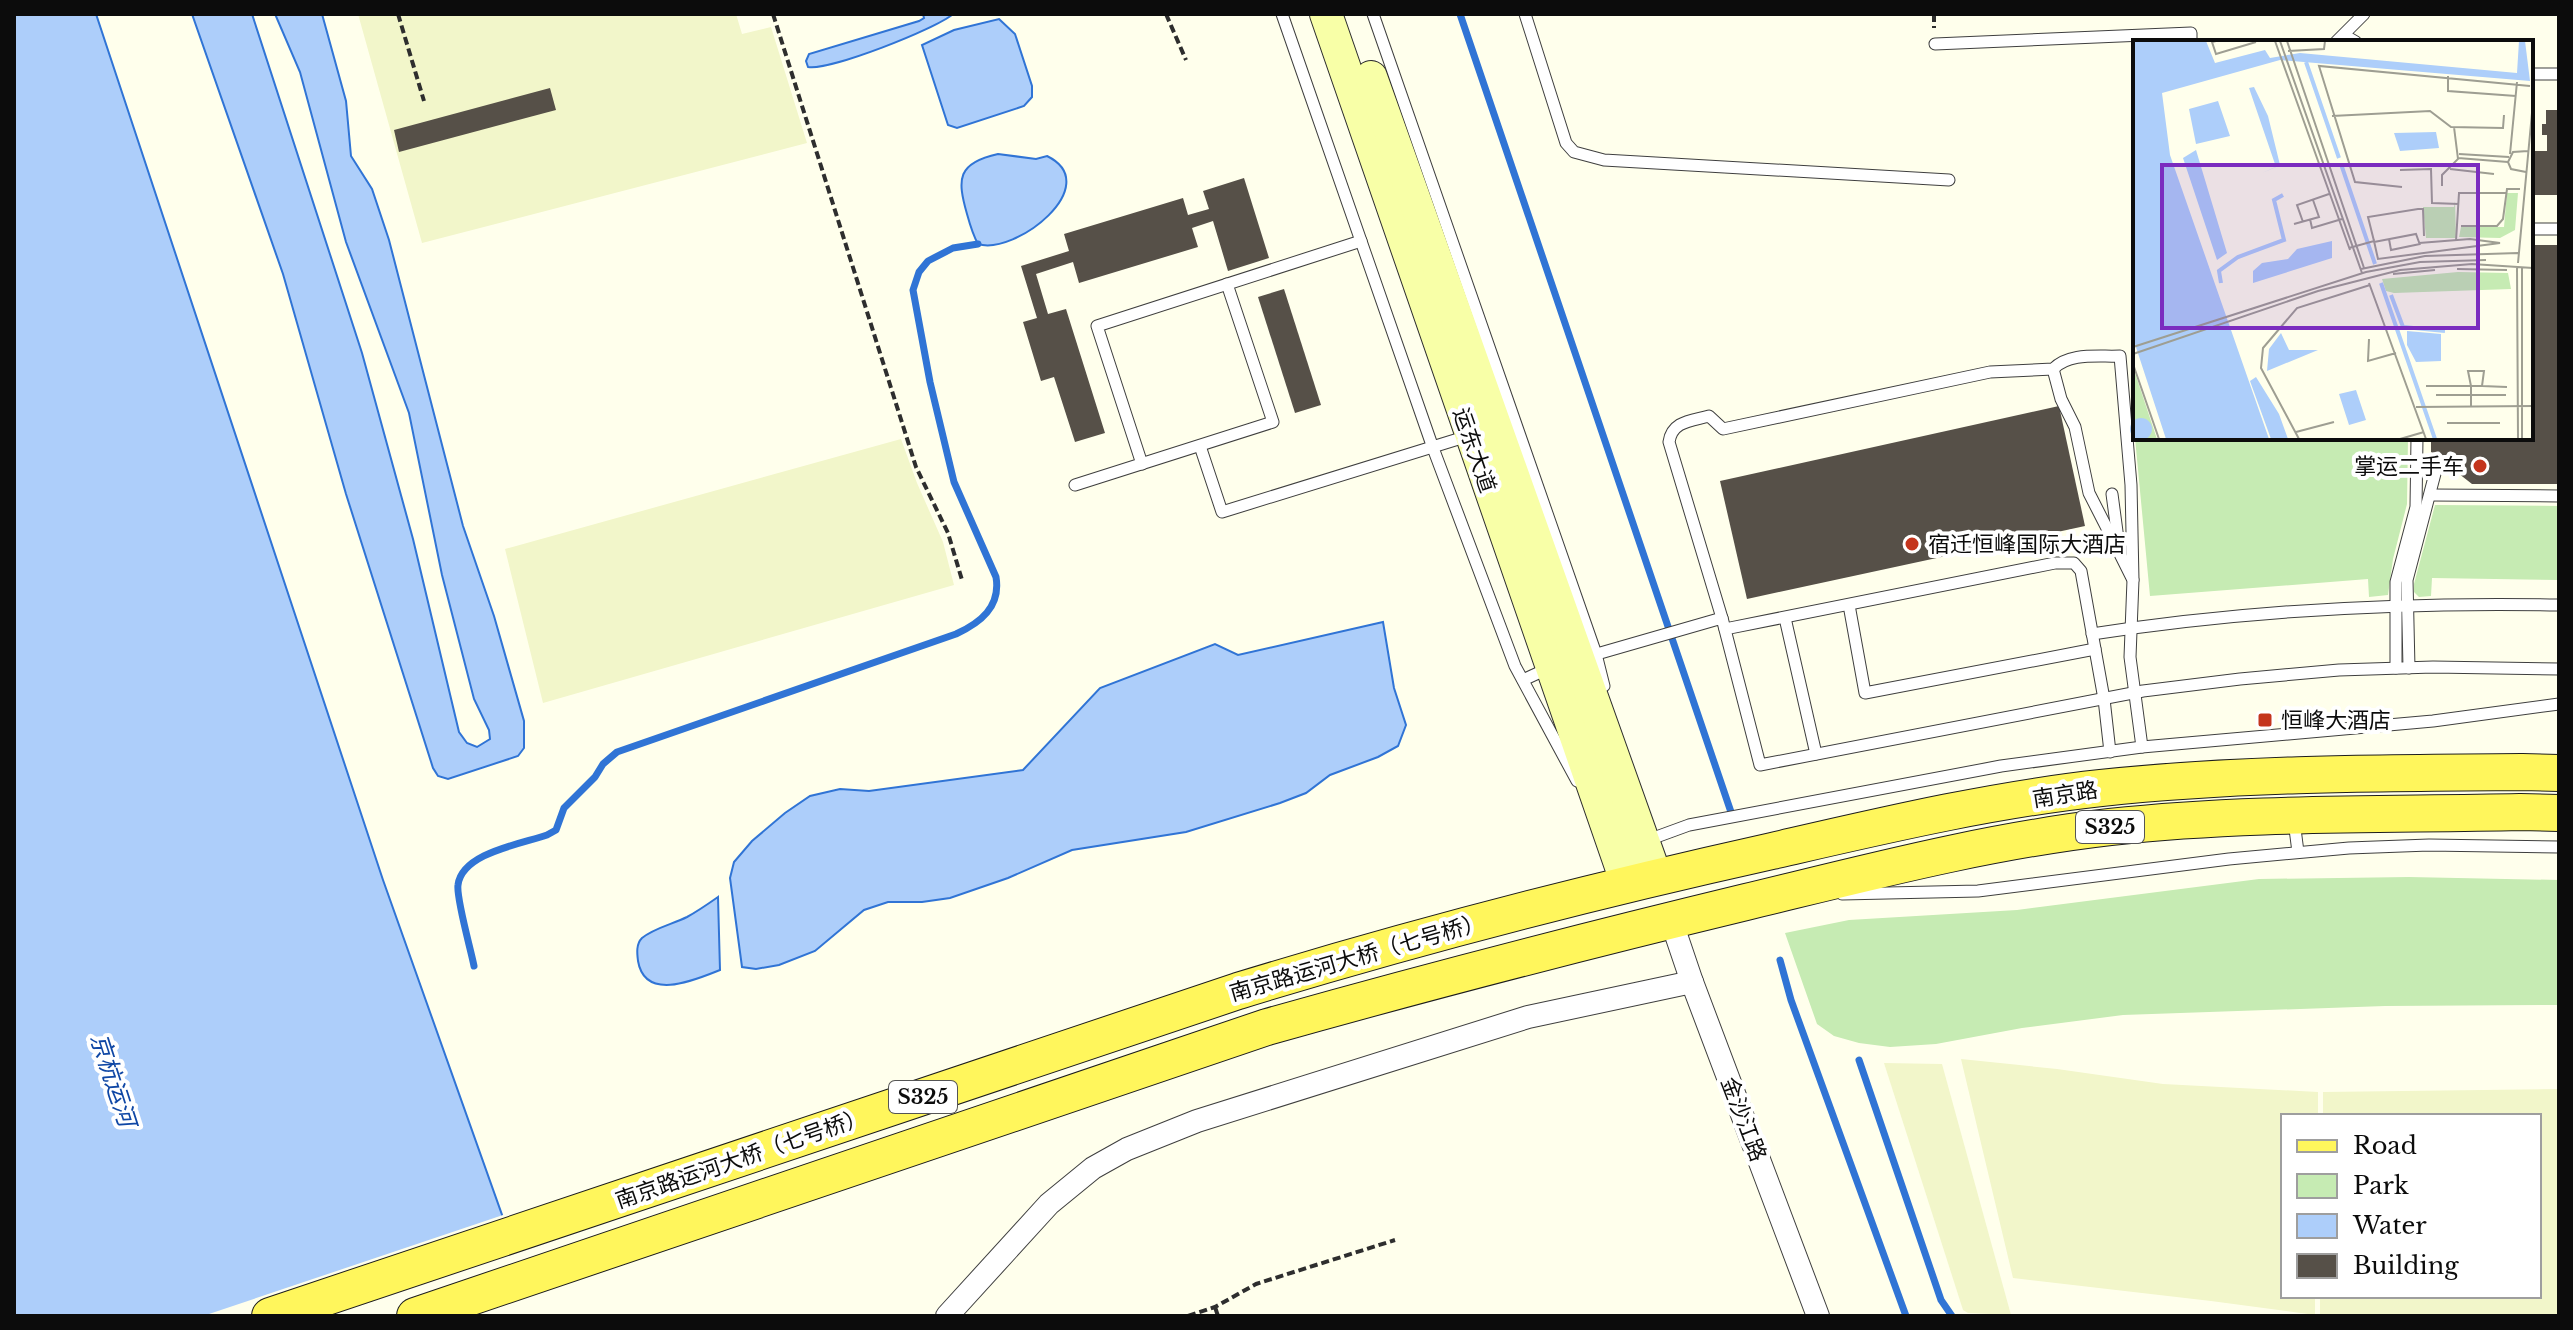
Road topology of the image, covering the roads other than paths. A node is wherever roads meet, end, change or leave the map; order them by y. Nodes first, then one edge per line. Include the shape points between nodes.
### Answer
1 (1282, 14) edge
2 (1326, 14) edge
3 (1349, 14) edge
4 (1373, 14) edge
5 (1525, 14) edge
6 (2364, 14) edge
7 (2340, 38) edge
8 (2191, 40) edge
9 (1935, 44) dead end
10 (2533, 74) edge
11 (2559, 74) edge
12 (1949, 180) dead end
13 (2533, 229) edge
14 (2559, 229) edge
15 (1361, 241) junction
16 (1227, 284) junction
17 (2053, 369) junction
18 (1483, 432) junction
19 (2417, 440) edge
20 (1200, 446) junction
21 (1433, 448) junction
22 (1142, 464) junction
23 (2437, 466) dead end
24 (1075, 485) dead end
25 (2112, 494) dead end
26 (2431, 495) junction
27 (2559, 496) edge
28 (2120, 554) junction
29 (2133, 580) junction
30 (1849, 605) junction
31 (2559, 605) edge
32 (2401, 606) junction
33 (1785, 618) junction
34 (1724, 624) junction
35 (2132, 628) junction
36 (2092, 634) junction
37 (2095, 649) junction
38 (1562, 665) junction
39 (2402, 668) junction
40 (2559, 669) edge
41 (2133, 693) junction
42 (1607, 697) dead end
43 (2104, 699) junction
44 (2559, 704) edge
45 (1610, 712) dead end
46 (2142, 747) junction
47 (2110, 752) junction
48 (1816, 754) junction
49 (2559, 773) edge
50 (2559, 813) edge
51 (2294, 816) junction
52 (2559, 847) edge
53 (2298, 852) junction
54 (1619, 870) junction
55 (1773, 895) junction
56 (1671, 920) junction
57 (1600, 937) joint
58 (1692, 982) junction
59 (270, 1316) edge
60 (415, 1316) edge
61 (947, 1316) edge
62 (1818, 1316) edge

1 - 15 lane
2 - 18 main road, 运东大道
3 - 18 main road, 运东大道
4 - 38 lane
5 - 12 lane via 1566,143 1574,152 1604,160
6 - 7 lane
8 - 9 lane via 2191,33
10 - 11 lane
13 - 14 lane
15 - 16 lane
15 - 21 lane
16 - 20 lane via 1273,422
16 - 22 lane via 1097,326
17 - 28 lane via 2075,427 2089,493
17 - 29 lane via 2062,360 2120,356
17 - 34 lane via 1990,372 1723,429 1709,416 1679,424 1669,442
18 - 21 lane
18 - 38 main road, 运东大道
19 - 32 lane via 2416,507 2398,570
20 - 21 lane via 1222,512
20 - 22 lane
21 - 38 lane via 1515,666
22 - 24 lane
23 - 26 lane
25 - 28 lane
26 - 27 lane
26 - 32 lane
28 - 29 lane
29 - 35 lane
30 - 33 lane
30 - 36 lane via 2074,563 2081,571
30 - 37 lane via 1865,693
31 - 32 lane
32 - 35 lane via 2283,611
32 - 39 lane
33 - 34 lane
33 - 48 lane
34 - 38 lane via 1696,626
34 - 48 lane via 1760,765
35 - 36 lane
35 - 41 lane
36 - 37 lane
37 - 43 lane
38 - 42 lane
38 - 54 main road, 运东大道
39 - 40 lane
39 - 41 lane
41 - 43 lane
41 - 46 lane
43 - 47 lane
43 - 48 lane
44 - 46 lane via 2420,723
45 - 54 lane
46 - 47 lane
47 - 54 lane via 2001,766 1689,825
49 - 54 main road, 南京路 / S325 via 2221,777 2099,788
50 - 51 main road, 南京路 / S325
51 - 53 lane
51 - 55 main road, 南京路 / S325 via 2107,828 1937,855
52 - 53 lane via 2429,845
53 - 55 lane via 1978,891
54 - 59 main road, 南京路运河大桥（七号桥） / S325 via 1238,991
55 - 56 main road, 南京路 / S325
56 - 57 main road, 南京路 / S325
56 - 58 street, 金沙江路
57 - 60 main road, 南京路运河大桥（七号桥） / S325 via 1267,1027
58 - 61 street via 1528,1017 1197,1121 1127,1149 1093,1168 1049,1204
58 - 62 street, 金沙江路

